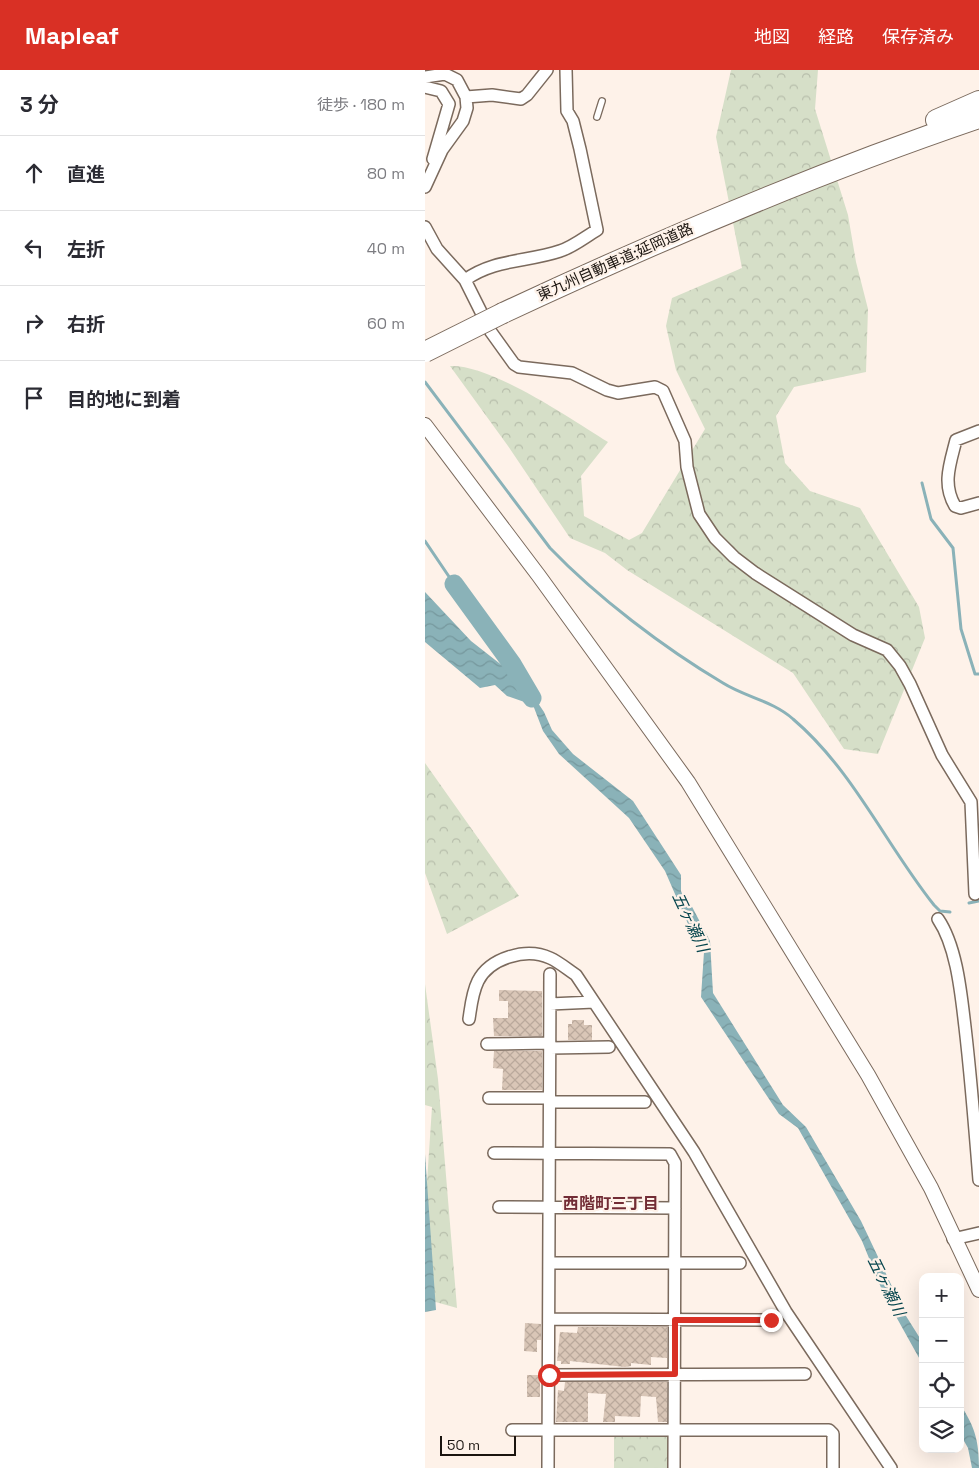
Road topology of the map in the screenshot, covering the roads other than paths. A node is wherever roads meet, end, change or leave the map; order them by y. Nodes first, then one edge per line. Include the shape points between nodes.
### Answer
1 (547, 70) edge
2 (566, 70) edge
3 (425, 77) edge
4 (425, 87) edge
5 (467, 97) junction
6 (602, 101) dead end
7 (979, 101) edge
8 (597, 117) dead end
9 (979, 118) edge
10 (979, 126) edge
11 (979, 132) edge
12 (872, 162) junction
13 (809, 181) junction
14 (427, 184) edge
15 (726, 213) junction
16 (425, 227) edge
17 (465, 280) junction
18 (425, 352) edge
19 (425, 425) edge
20 (979, 431) edge
21 (979, 503) edge
22 (975, 894) dead end
23 (938, 919) dead end
24 (550, 974) dead end
25 (594, 1002) junction
26 (550, 1004) junction
27 (469, 1019) dead end
28 (487, 1044) dead end
29 (550, 1046) junction
30 (609, 1047) dead end
31 (489, 1098) dead end
32 (550, 1100) junction
33 (645, 1102) dead end
34 (494, 1153) dead end
35 (550, 1153) junction
36 (979, 1180) edge
37 (499, 1207) dead end
38 (550, 1208) junction
39 (675, 1208) junction
40 (979, 1233) edge
41 (953, 1239) junction
42 (549, 1263) junction
43 (740, 1263) dead end
44 (675, 1264) junction
45 (979, 1290) edge
46 (549, 1319) junction
47 (675, 1320) junction
48 (771, 1320) dead end
49 (675, 1374) junction
50 (805, 1374) dead end
51 (549, 1375) junction
52 (675, 1429) junction
53 (512, 1430) dead end
54 (548, 1430) junction
55 (548, 1468) edge
56 (675, 1468) edge
57 (833, 1468) edge
58 (891, 1468) edge

1 - 5 street via 521,98 493,94
2 - 17 street via 567,111 578,140 597,230 561,251 498,263
3 - 5 street via 451,75
4 - 14 street via 441,91 449,104
5 - 14 street via 463,121 442,150
6 - 8 lane
7 - 15 highway
9 - 13 highway, 東九州自動車道;延岡道路
10 - 12 highway, 東九州自動車道;延岡道路
11 - 12 highway
12 - 13 highway, 東九州自動車道;延岡道路
13 - 15 highway, 東九州自動車道;延岡道路
15 - 18 highway, 東九州自動車道;延岡道路, bridge via 603,266
16 - 17 street via 437,249
17 - 22 street via 491,332 519,367 572,373 619,393 655,387 663,390 685,441 687,467 699,514 715,538 755,573 853,635 887,650 910,684 942,754 971,802
19 - 41 street via 688,782 868,1075 931,1188
20 - 21 street via 956,440 947,484 955,506 961,508
23 - 36 street via 961,990
24 - 26 street
25 - 26 street
25 - 27 street via 576,975 549,958 527,954 499,961 487,969 474,990
25 - 58 street via 694,1152 786,1312
26 - 29 street
28 - 29 street
29 - 30 street
29 - 32 street
31 - 32 street
32 - 33 street
32 - 35 street
34 - 35 street
35 - 38 street
35 - 39 street via 670,1154 675,1162
37 - 38 street
38 - 39 street
38 - 42 street
39 - 44 street
40 - 41 street
41 - 45 street
42 - 44 street
42 - 46 street
43 - 44 street
44 - 47 street
46 - 47 street
46 - 51 street
47 - 48 street
47 - 49 street
49 - 50 street
49 - 51 street
49 - 52 street
51 - 54 street
52 - 54 street
52 - 56 street
52 - 57 street via 829,1430 833,1434
53 - 54 street
54 - 55 street

